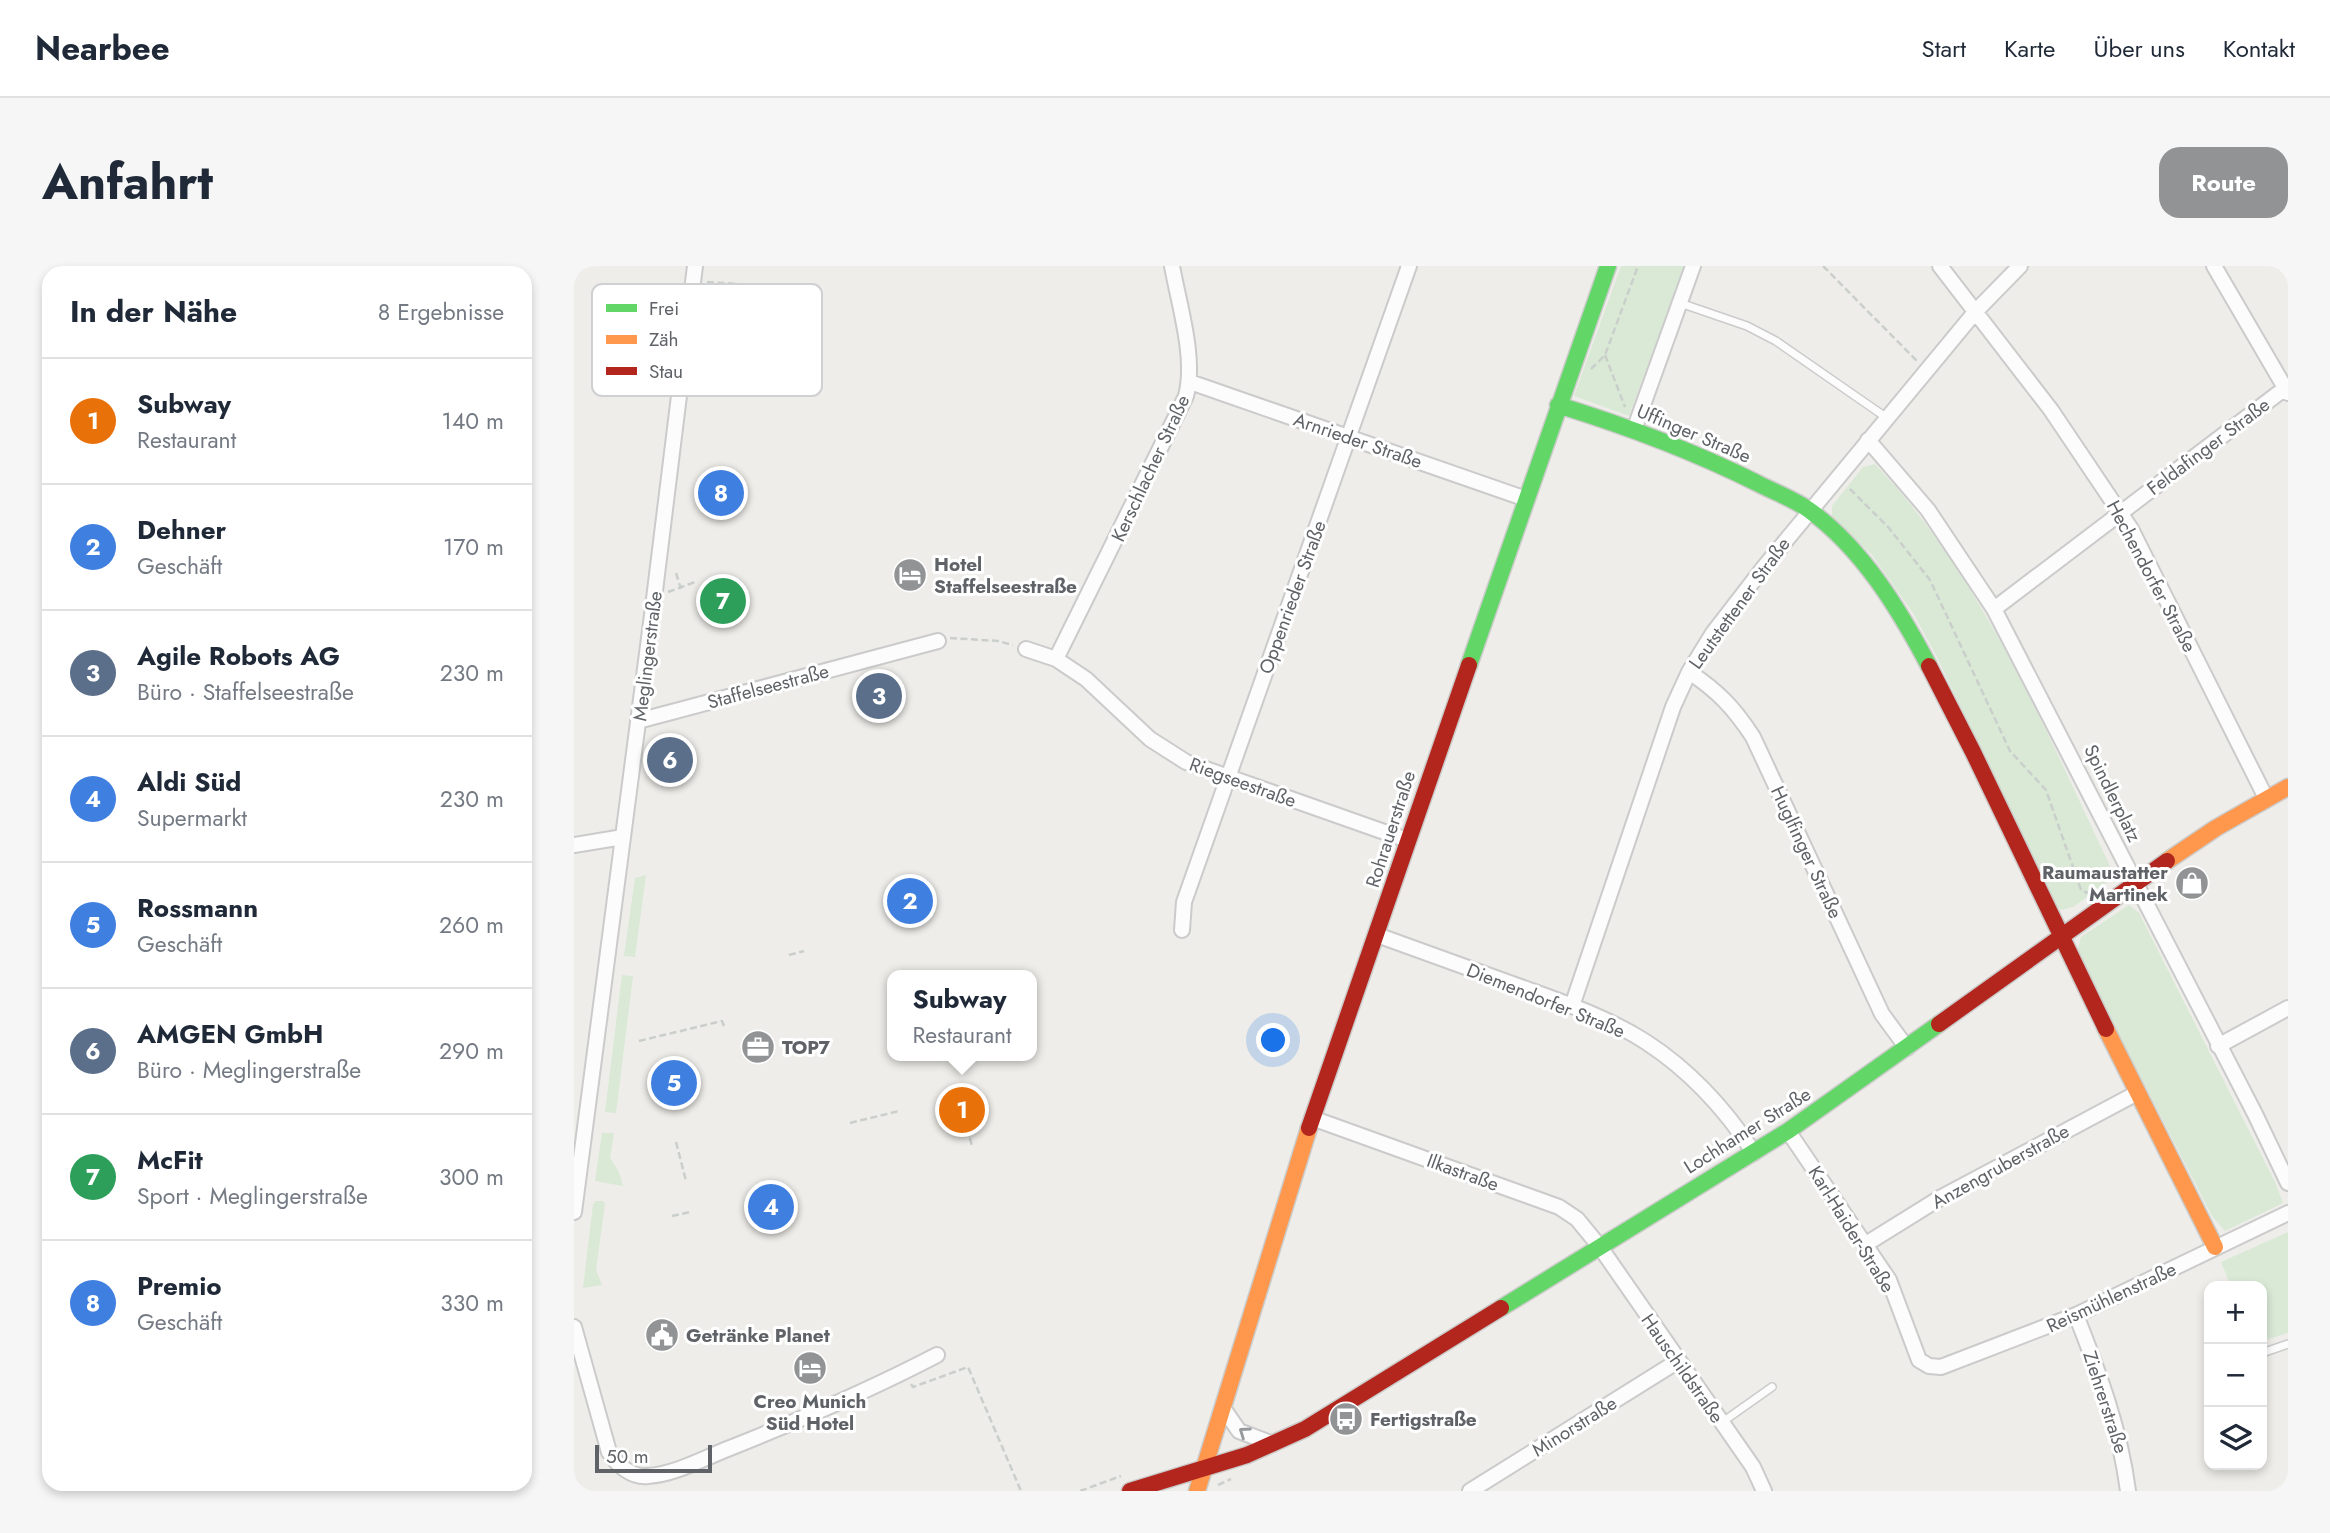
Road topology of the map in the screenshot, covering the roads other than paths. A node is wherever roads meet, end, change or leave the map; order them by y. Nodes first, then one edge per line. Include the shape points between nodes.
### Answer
1 (1172, 266) edge
2 (1409, 266) edge
3 (1608, 266) edge
4 (1693, 266) edge
5 (1940, 266) edge
6 (2020, 266) edge
7 (2214, 266) edge
8 (1680, 303) junction
9 (1976, 311) junction
10 (1190, 382) junction
11 (2287, 389) edge
12 (679, 396) edge
13 (1558, 405) junction
14 (1887, 418) junction
15 (1634, 430) junction
16 (1349, 437) junction
17 (1868, 440) junction
18 (1526, 499) junction
19 (1809, 510) junction
20 (2121, 512) junction
21 (1994, 609) junction
22 (938, 641) road end
23 (1026, 649) road end
24 (1056, 659) junction
25 (1689, 671) junction
26 (638, 721) junction
27 (1228, 778) junction
28 (2288, 787) edge
29 (2266, 798) junction
30 (623, 837) junction
31 (1408, 840) junction
32 (574, 845) edge
33 (2134, 883) junction
34 (1182, 930) dead end
35 (1377, 935) junction
36 (2061, 936) junction
37 (1572, 1006) junction
38 (2288, 1008) edge
39 (2218, 1046) junction
40 (1907, 1048) junction
41 (2137, 1093) junction
42 (1312, 1118) junction
43 (1788, 1131) junction
44 (1754, 1153) junction
45 (2288, 1183) edge
46 (574, 1212) edge
47 (2288, 1213) edge
48 (1866, 1244) junction
49 (1600, 1247) junction
50 (2216, 1247) junction
51 (2076, 1315) junction
52 (574, 1326) edge
53 (2288, 1343) edge
54 (577, 1346) edge
55 (2267, 1351) edge
56 (937, 1355) dead end
57 (1678, 1361) junction
58 (1929, 1366) joint
59 (1772, 1387) dead end
60 (1223, 1408) junction
61 (1721, 1423) junction
62 (1273, 1444) junction
63 (1203, 1468) junction
64 (1130, 1491) edge
65 (1197, 1491) edge
66 (1470, 1491) edge
67 (1764, 1491) edge
68 (2129, 1491) edge

1 - 10 street, Kerschlacher Straße
2 - 16 street, Oppenrieder Straße
3 - 13 street, Rohrauerstraße
4 - 8 street
5 - 9 street, Hechendorfer Straße
6 - 9 street, Leutstettener Straße
7 - 11 street
8 - 14 lane via 1776,341
8 - 15 street
9 - 14 street, Leutstettener Straße
9 - 20 street, Hechendorfer Straße
10 - 16 street, Arnrieder Straße
10 - 24 street, Kerschlacher Straße
11 - 20 street, Feldafinger Straße
12 - 26 street, Meglingerstraße
13 - 15 street, Uffinger Straße
13 - 18 street, Rohrauerstraße
14 - 17 street, Leutstettener Straße
15 - 19 street, Uffinger Straße via 1717,463
16 - 18 street, Arnrieder Straße
16 - 27 street, Oppenrieder Straße
17 - 19 street, Leutstettener Straße
17 - 21 street, Spindlerplatz via 1928,510
18 - 31 street, Rohrauerstraße
19 - 25 street, Leutstettener Straße
19 - 36 street via 1848,548 1905,620
20 - 21 street, Feldafinger Straße
20 - 29 street, Hechendorfer Straße
21 - 33 street, Spindlerplatz
22 - 26 street, Staffelseestraße
23 - 24 street, Riegseestraße
24 - 27 street, Riegseestraße via 1086,679 1150,739 1186,762
25 - 37 street, Leutstettener Straße
25 - 40 street, Huglfinger Straße via 1714,688 1753,737 1882,1014
26 - 30 street, Meglingerstraße
27 - 31 street, Riegseestraße
27 - 34 street, Oppenrieder Straße via 1184,902
28 - 29 street, Lochhamer Straße
29 - 33 street, Lochhamer Straße
30 - 32 street
30 - 46 street, Meglingerstraße
31 - 35 street, Rohrauerstraße
33 - 36 street, Lochhamer Straße
33 - 39 street, Spindlerplatz
35 - 37 street, Diemendorfer Straße
35 - 42 street, Rohrauerstraße
36 - 40 street, Lochhamer Straße
36 - 41 street
37 - 44 street, Diemendorfer Straße via 1611,1022 1671,1060 1698,1083
38 - 39 street
39 - 45 street, Spindlerplatz
40 - 43 street, Lochhamer Straße
41 - 48 street, Anzengruberstraße via 1940,1198
41 - 50 street
42 - 49 street, Ilkastraße via 1559,1208 1577,1219
42 - 60 street, Rohrauerstraße
43 - 44 street, Lochhamer Straße
43 - 48 street, Karl-Haider-Straße
44 - 49 street, Lochhamer Straße
47 - 50 street, Reismühlenstraße
48 - 58 street, Karl-Haider-Straße via 1889,1280 1919,1360
49 - 57 street, Hauschildstraße
49 - 62 street, Lochhamer Straße via 1305,1429
50 - 51 street, Reismühlenstraße
51 - 58 street, Reismühlenstraße via 1941,1367
51 - 68 street, Ziehrerstraße via 2113,1415
52 - 54 street
53 - 55 lane
54 - 56 street via 609,1452 625,1469 646,1477 778,1429
57 - 61 street, Hauschildstraße
57 - 66 street, Minorstraße
59 - 61 lane
62 -> 60 street via 1239,1431
60 - 63 street, Rohrauerstraße
61 - 67 street, Hauschildstraße via 1753,1467
62 - 63 street, Lochhamer Straße
63 - 64 street, Lochhamer Straße
63 - 65 street

